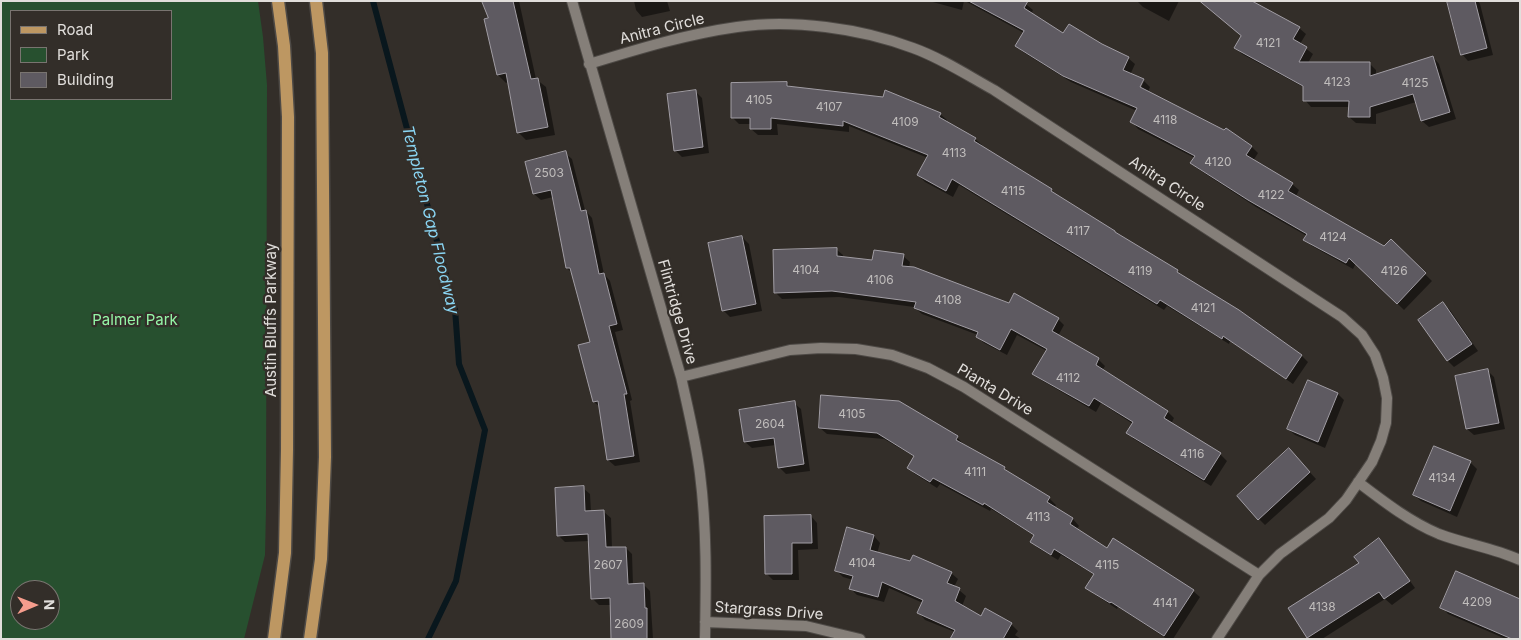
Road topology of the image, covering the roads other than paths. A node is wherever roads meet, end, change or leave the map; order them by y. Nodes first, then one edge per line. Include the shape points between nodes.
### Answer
1 (278, 1) edge
2 (316, 1) edge
3 (572, 1) edge
4 (589, 64) junction
5 (681, 377) junction
6 (1358, 482) junction
7 (1520, 560) edge
8 (1259, 575) junction
9 (705, 622) junction
10 (274, 639) edge
11 (310, 639) edge
12 (705, 639) edge
13 (860, 639) edge
14 (1217, 639) edge

1 - 10 main road, Austin Bluffs Parkway via 288,116 287,450 285,553
2 - 11 main road via 322,72 325,457 321,559
3 - 4 street, Flintridge Drive
4 - 5 street, Flintridge Drive
4 - 6 street, Anitra Circle via 702,33 772,24 810,26 879,38 945,62 994,90 1314,298 1362,335 1375,355 1387,398 1381,441
5 - 8 street, Pianta Drive via 790,350 856,348 892,355 928,368 964,387
5 - 9 street, Flintridge Drive via 700,475 706,556
6 - 7 street via 1409,518 1439,534
6 - 8 street, Anitra Circle via 1329,518 1280,554
8 - 14 street, Anitra Circle
9 - 12 street, Flintridge Drive
9 - 13 street, Stargrass Drive via 806,626

